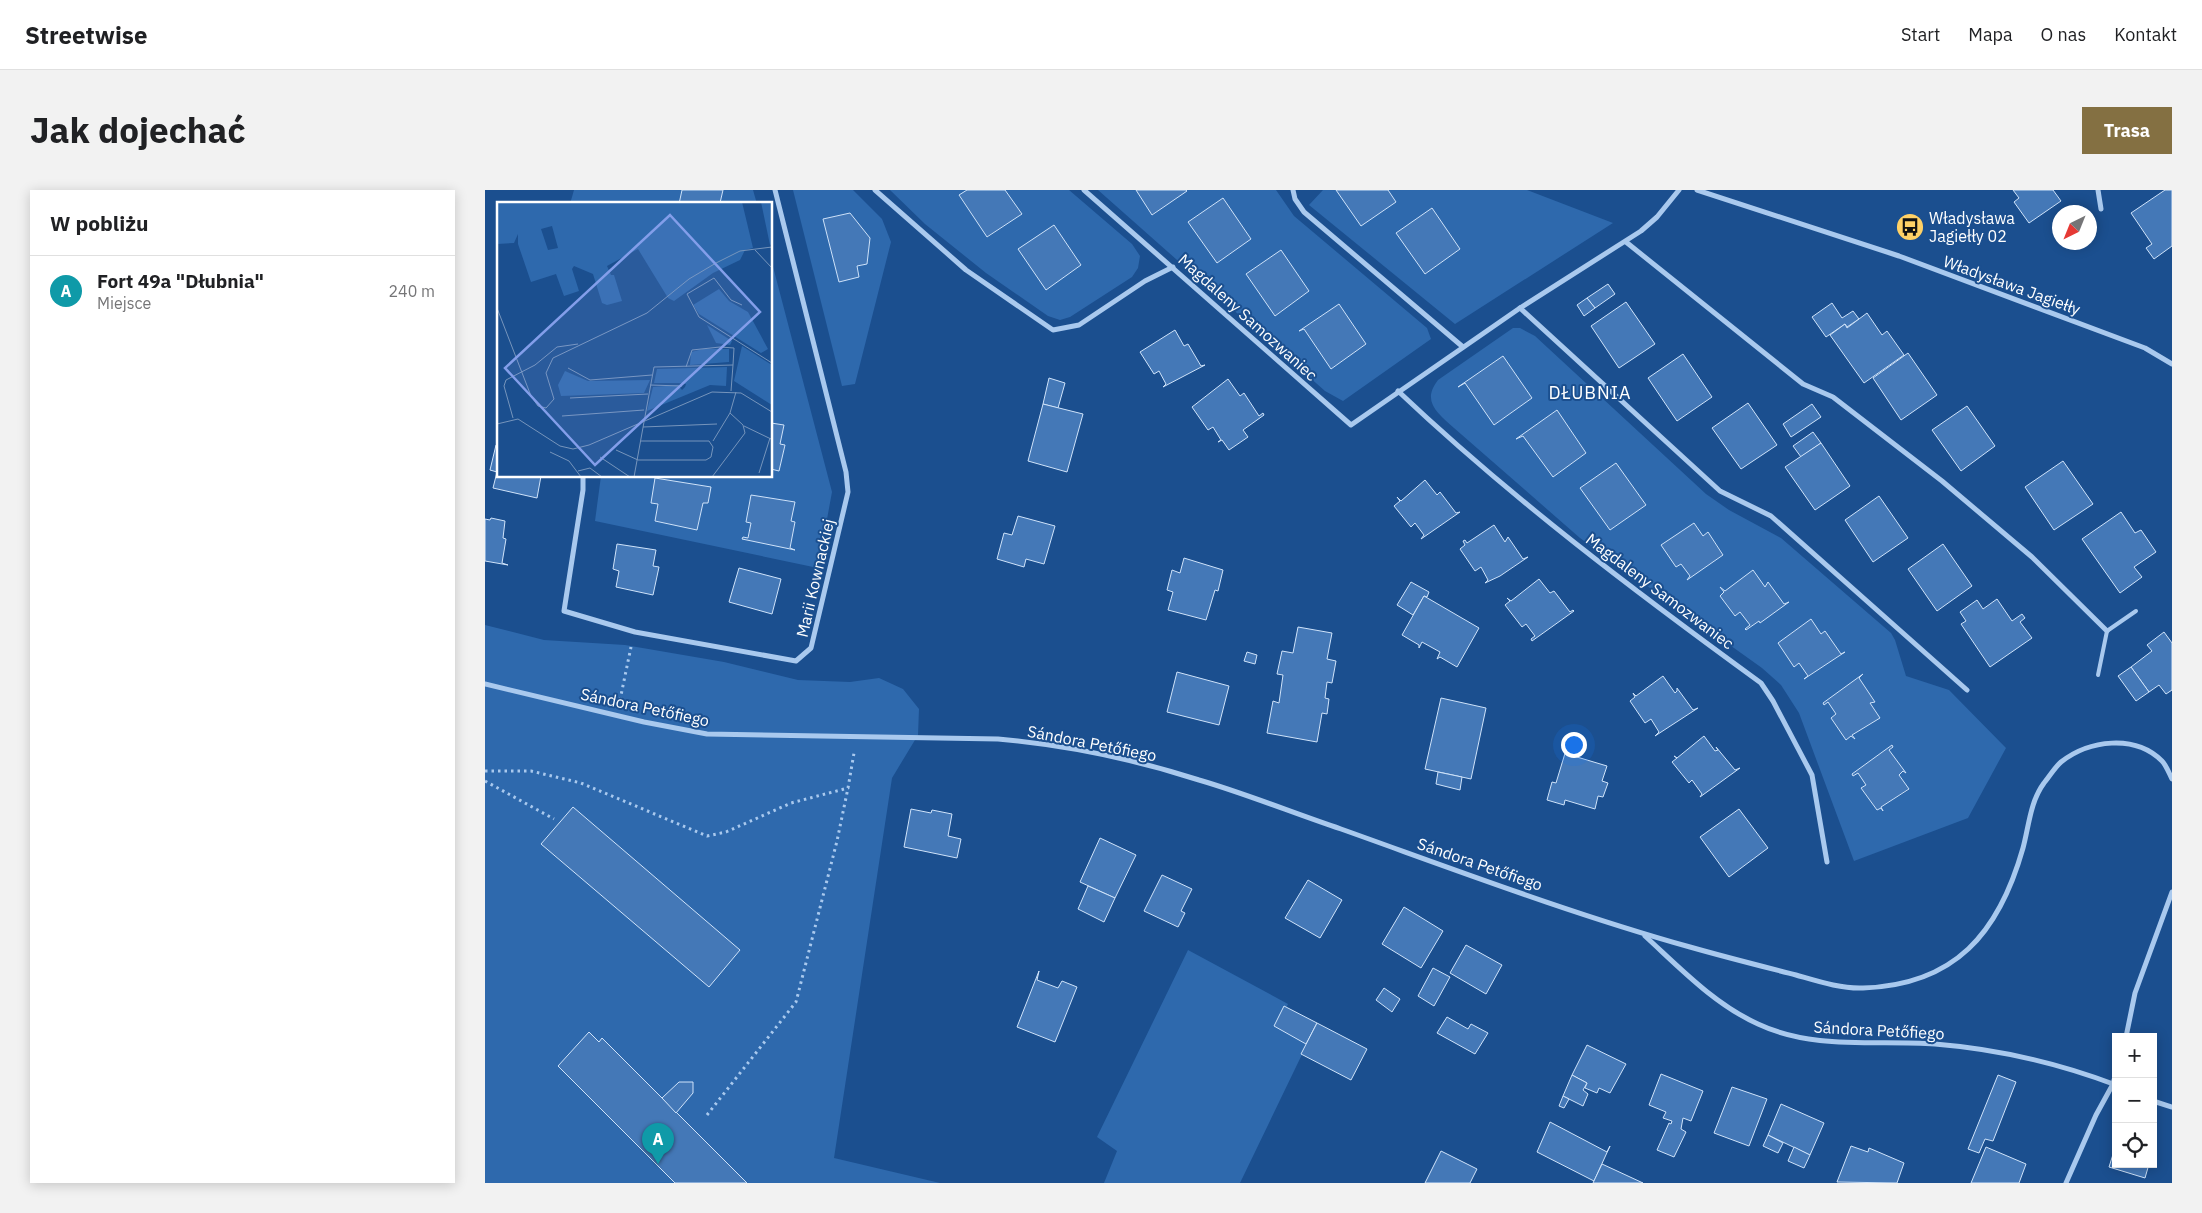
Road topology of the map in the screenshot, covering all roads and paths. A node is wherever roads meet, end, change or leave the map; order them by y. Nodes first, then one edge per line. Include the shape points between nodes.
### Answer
1 (775, 190) edge
2 (875, 190) edge
3 (1084, 190) edge
4 (1293, 190) edge
5 (1679, 190) edge
6 (1697, 190) edge
7 (2098, 190) edge
8 (2101, 209) dead end
9 (1626, 242) junction
10 (1173, 267) junction
11 (1520, 308) junction
12 (1463, 347) junction
13 (2172, 364) edge
14 (1399, 391) junction
15 (583, 478) edge
16 (2136, 611) dead end
17 (2107, 631) junction
18 (635, 632) junction
19 (2098, 675) dead end
20 (485, 684) edge
21 (1967, 690) dead end
22 (620, 702) dead end
23 (858, 736) junction
24 (485, 771) edge
25 (2172, 779) edge
26 (485, 780) edge
27 (848, 788) junction
28 (553, 819) dead end
29 (1827, 862) dead end
30 (2172, 892) edge
31 (1643, 934) junction
32 (2127, 1033) edge
33 (2112, 1084) edge
34 (2112, 1088) edge
35 (2157, 1102) edge
36 (2172, 1107) edge
37 (707, 1115) dead end
38 (2066, 1183) edge

1 - 18 street, Marii Kownackiej via 846,472 848,492 811,648 796,661
2 - 10 street via 966,270 1053,330 1079,325 1145,281
3 - 10 street, Magdaleny Samozwaniec
4 - 12 street via 1304,212
5 - 9 street, Magdaleny Samozwaniec via 1657,217
6 - 13 street, Władysława Jagiełły via 1908,259 2145,348
7 - 8 street
9 - 11 street, Magdaleny Samozwaniec
9 - 17 street via 1803,384 1833,397 1942,481 2032,557
10 - 14 street, Magdaleny Samozwaniec via 1351,425
11 - 12 street, Magdaleny Samozwaniec
11 - 21 street via 1720,491 1771,516
12 - 14 street, Magdaleny Samozwaniec
14 - 29 street, Magdaleny Samozwaniec via 1442,433 1634,591 1761,683 1812,775
15 - 18 street, Marii Kownackiej via 564,611
16 - 17 lane
17 - 19 lane
18 - 22 path
20 - 23 street, Sándora Petőfiego via 707,734
23 - 27 path
23 - 31 street, Sándora Petőfiego via 1044,743 1187,776
24 - 27 path via 531,770 581,782 707,836 726,832 791,802
25 - 31 street, Sándora Petőfiego via 2163,762 2132,744 2111,742 2086,749 2061,763 2035,800 2008,892 1992,923 1965,952 1922,979 1890,987 1857,988 1763,967
26 - 28 path
27 - 37 path via 796,1002
30 - 32 street via 2135,992
31 - 33 street, Sándora Petőfiego via 1715,999 1757,1024 1782,1034 1822,1041 1934,1044 1989,1050 2044,1062
34 - 38 street via 2096,1115
35 - 36 street

